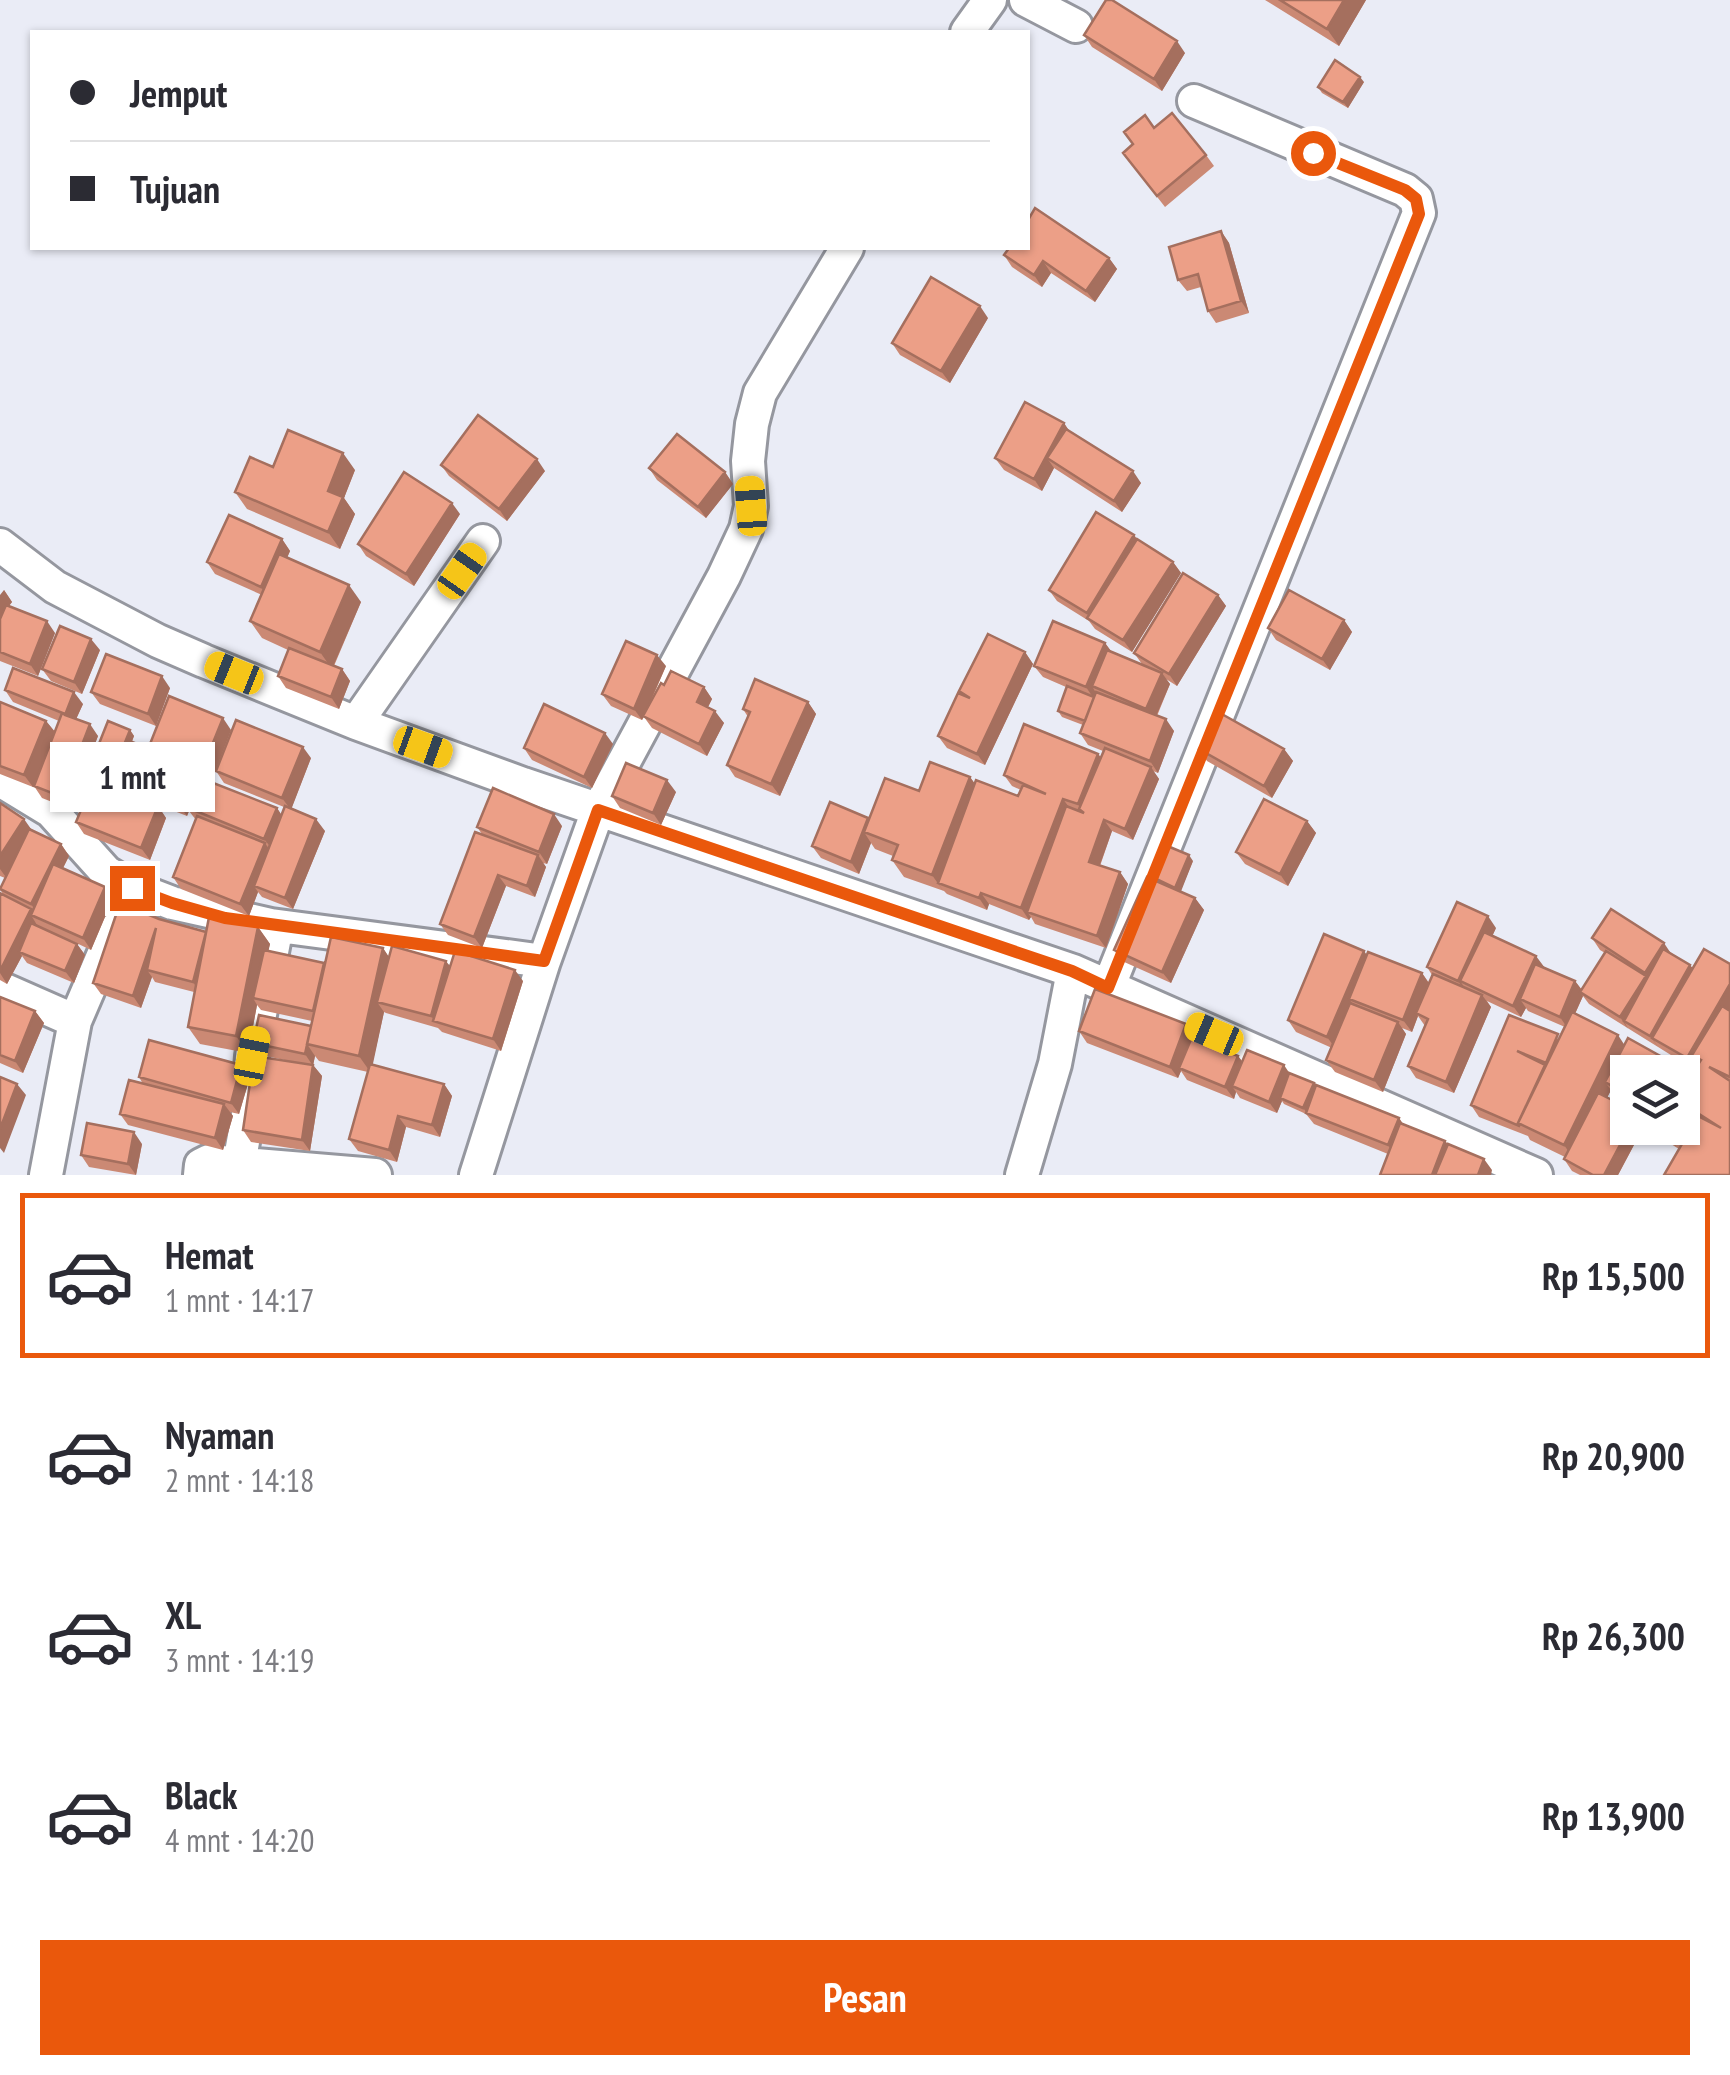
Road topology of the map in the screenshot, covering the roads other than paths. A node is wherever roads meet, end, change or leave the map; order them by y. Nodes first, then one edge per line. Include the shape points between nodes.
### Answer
1 (990, 0) edge
2 (1026, 0) edge
3 (1076, 26) dead end
4 (968, 30) edge
5 (1194, 102) dead end
6 (846, 250) edge
7 (483, 541) dead end
8 (0, 545) edge
9 (356, 723) junction
10 (0, 780) edge
11 (598, 810) junction
12 (132, 888) junction
13 (277, 926) junction
14 (544, 961) junction
15 (1072, 971) junction
16 (0, 988) edge
17 (1108, 988) junction
18 (75, 1021) junction
19 (238, 1164) junction
20 (46, 1175) edge
21 (200, 1175) edge
22 (375, 1175) edge
23 (476, 1175) edge
24 (1022, 1175) edge
25 (1536, 1175) edge

1 - 4 street
2 - 3 street
5 - 17 street via 1405,190 1419,214
6 - 11 street via 760,393 748,460 751,506 735,554
7 - 9 street
8 - 9 street via 54,587 158,641
9 - 11 street
10 - 12 street via 51,811 106,872
11 - 14 street
11 - 15 street
12 - 13 street via 195,910
12 - 18 street
13 - 14 street
13 - 19 street
14 - 23 street
15 - 17 street
15 - 24 street via 1055,1064
16 - 18 street
17 - 25 street
18 - 20 street
19 - 21 street via 204,1162
19 - 22 street

